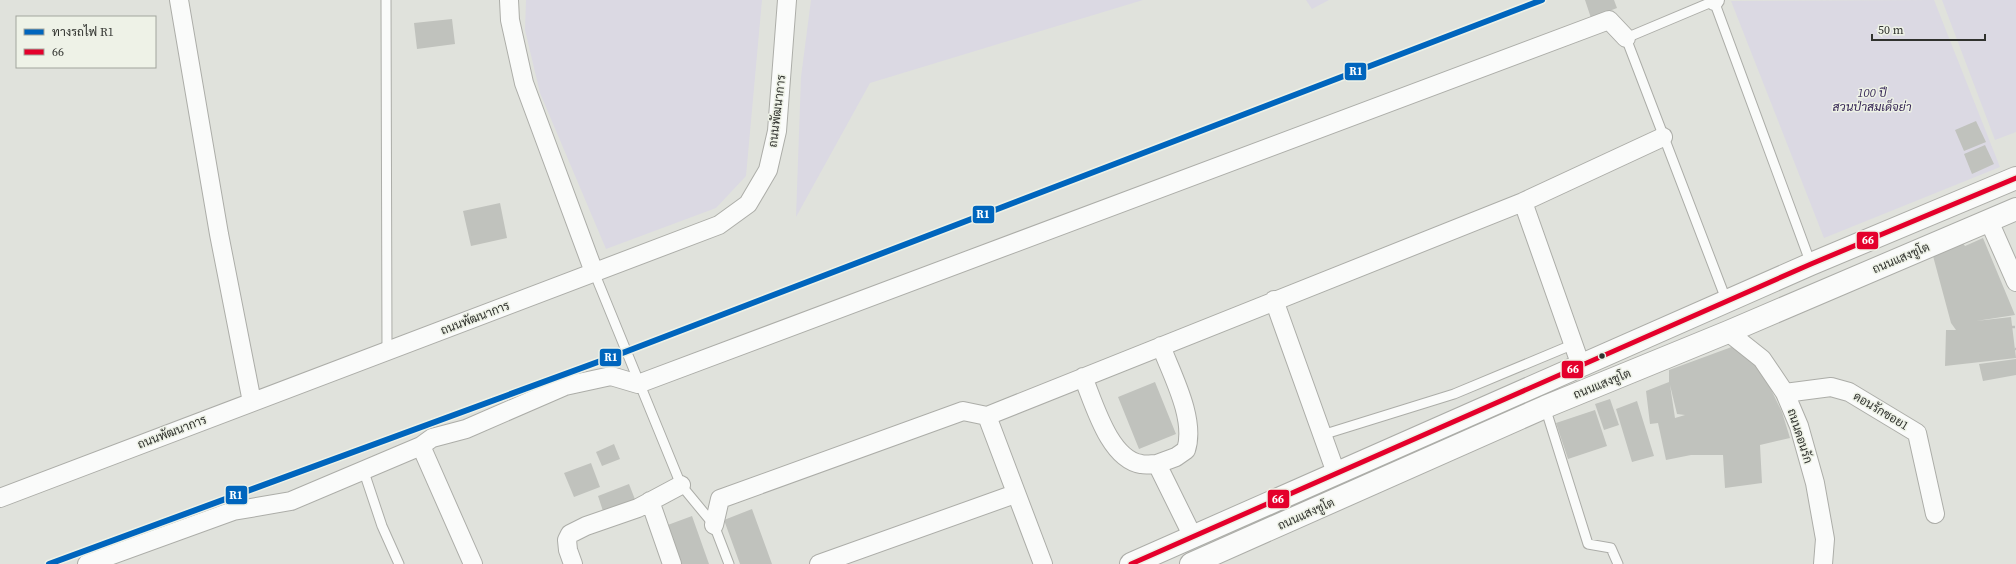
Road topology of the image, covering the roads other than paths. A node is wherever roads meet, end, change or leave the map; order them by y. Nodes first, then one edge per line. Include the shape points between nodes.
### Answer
1 (179, 0) edge
2 (386, 0) edge
3 (509, 0) edge
4 (787, 0) edge
5 (1715, 0) edge
6 (1626, 38) junction
7 (1663, 137) junction
8 (2016, 178) edge
9 (1977, 194) junction
10 (1523, 202) junction
11 (2016, 209) edge
12 (1989, 221) junction
13 (1811, 264) junction
14 (594, 272) junction
15 (2016, 282) edge
16 (1274, 300) junction
17 (1727, 302) junction
18 (1728, 332) junction
19 (1574, 344) junction
20 (1161, 346) junction
21 (387, 351) junction
22 (1581, 366) junction
23 (1083, 377) junction
24 (638, 384) junction
25 (1786, 393) junction
26 (252, 402) junction
27 (1545, 407) junction
28 (987, 416) junction
29 (1322, 435) junction
30 (421, 446) junction
31 (1157, 464) junction
32 (363, 470) junction
33 (1336, 473) junction
34 (680, 485) junction
35 (1015, 494) junction
36 (0, 498) edge
37 (1274, 500) junction
38 (650, 502) junction
39 (1935, 514) dead end
40 (1282, 524) junction
41 (714, 525) junction
42 (1193, 537) junction
43 (1196, 563) edge
44 (86, 564) edge
45 (398, 564) edge
46 (474, 564) edge
47 (573, 564) edge
48 (672, 564) edge
49 (729, 564) edge
50 (819, 564) edge
51 (1043, 564) edge
52 (1131, 564) edge
53 (1618, 564) edge
54 (1823, 564) edge

1 - 26 street via 219,234
2 - 21 lane
3 - 14 street via 510,20 524,83
4 - 14 street, ถนนพัฒนาการ via 777,131 768,170 748,204 719,225
5 - 6 lane
5 - 13 lane
6 - 7 lane
6 - 24 street via 1609,20
7 - 10 street
7 - 17 lane
8 - 9 main road, ถนนแสงชูโต
9 - 12 main road
9 - 13 main road, ถนนแสงชูโต
10 - 16 street
10 - 19 street
11 - 12 main road, ถนนแสงชูโต
12 - 15 street
12 - 18 main road, ถนนแสงชูโต
13 - 17 main road, ถนนแสงชูโต
14 - 21 street, ถนนพัฒนาการ
14 - 24 lane
16 - 20 street
16 - 29 street
17 - 22 main road, ถนนแสงชูโต
18 - 25 street, ถนนดอนรัก via 1762,359
18 - 27 main road, ถนนแสงชูโต
19 - 22 street
19 - 29 lane via 1454,394
20 - 23 street
20 - 31 street via 1185,408 1190,432 1186,450
21 - 26 street, ถนนพัฒนาการ
22 - 33 main road, ถนนแสงชูโต
23 - 28 street
23 - 31 street via 1108,436 1119,451 1141,464
24 - 30 street via 611,376 565,386 466,429 432,438
24 - 34 lane
25 - 39 street, ดอนรักซอย1 via 1831,387 1849,392 1917,433
25 - 54 street, ถนนดอนรัก via 1799,426 1815,482 1825,539
26 - 36 street, ถนนพัฒนาการ
27 - 40 main road, ถนนแสงชูโต
27 - 53 lane via 1588,544 1611,548
28 - 35 street
28 - 41 street via 963,410 720,499
29 - 33 street
30 - 32 street
30 - 46 street
31 - 42 street
32 - 44 street via 291,501 233,511
32 - 45 lane
33 - 37 main road, ถนนแสงชูโต
34 - 38 street
34 - 41 lane
35 - 50 street
35 - 51 street
37 - 40 main road
37 - 42 main road, ถนนแสงชูโต
38 - 47 street via 570,534 567,540
38 - 48 street
40 - 43 main road, ถนนแสงชูโต
41 - 49 lane
42 - 52 main road, ถนนแสงชูโต

